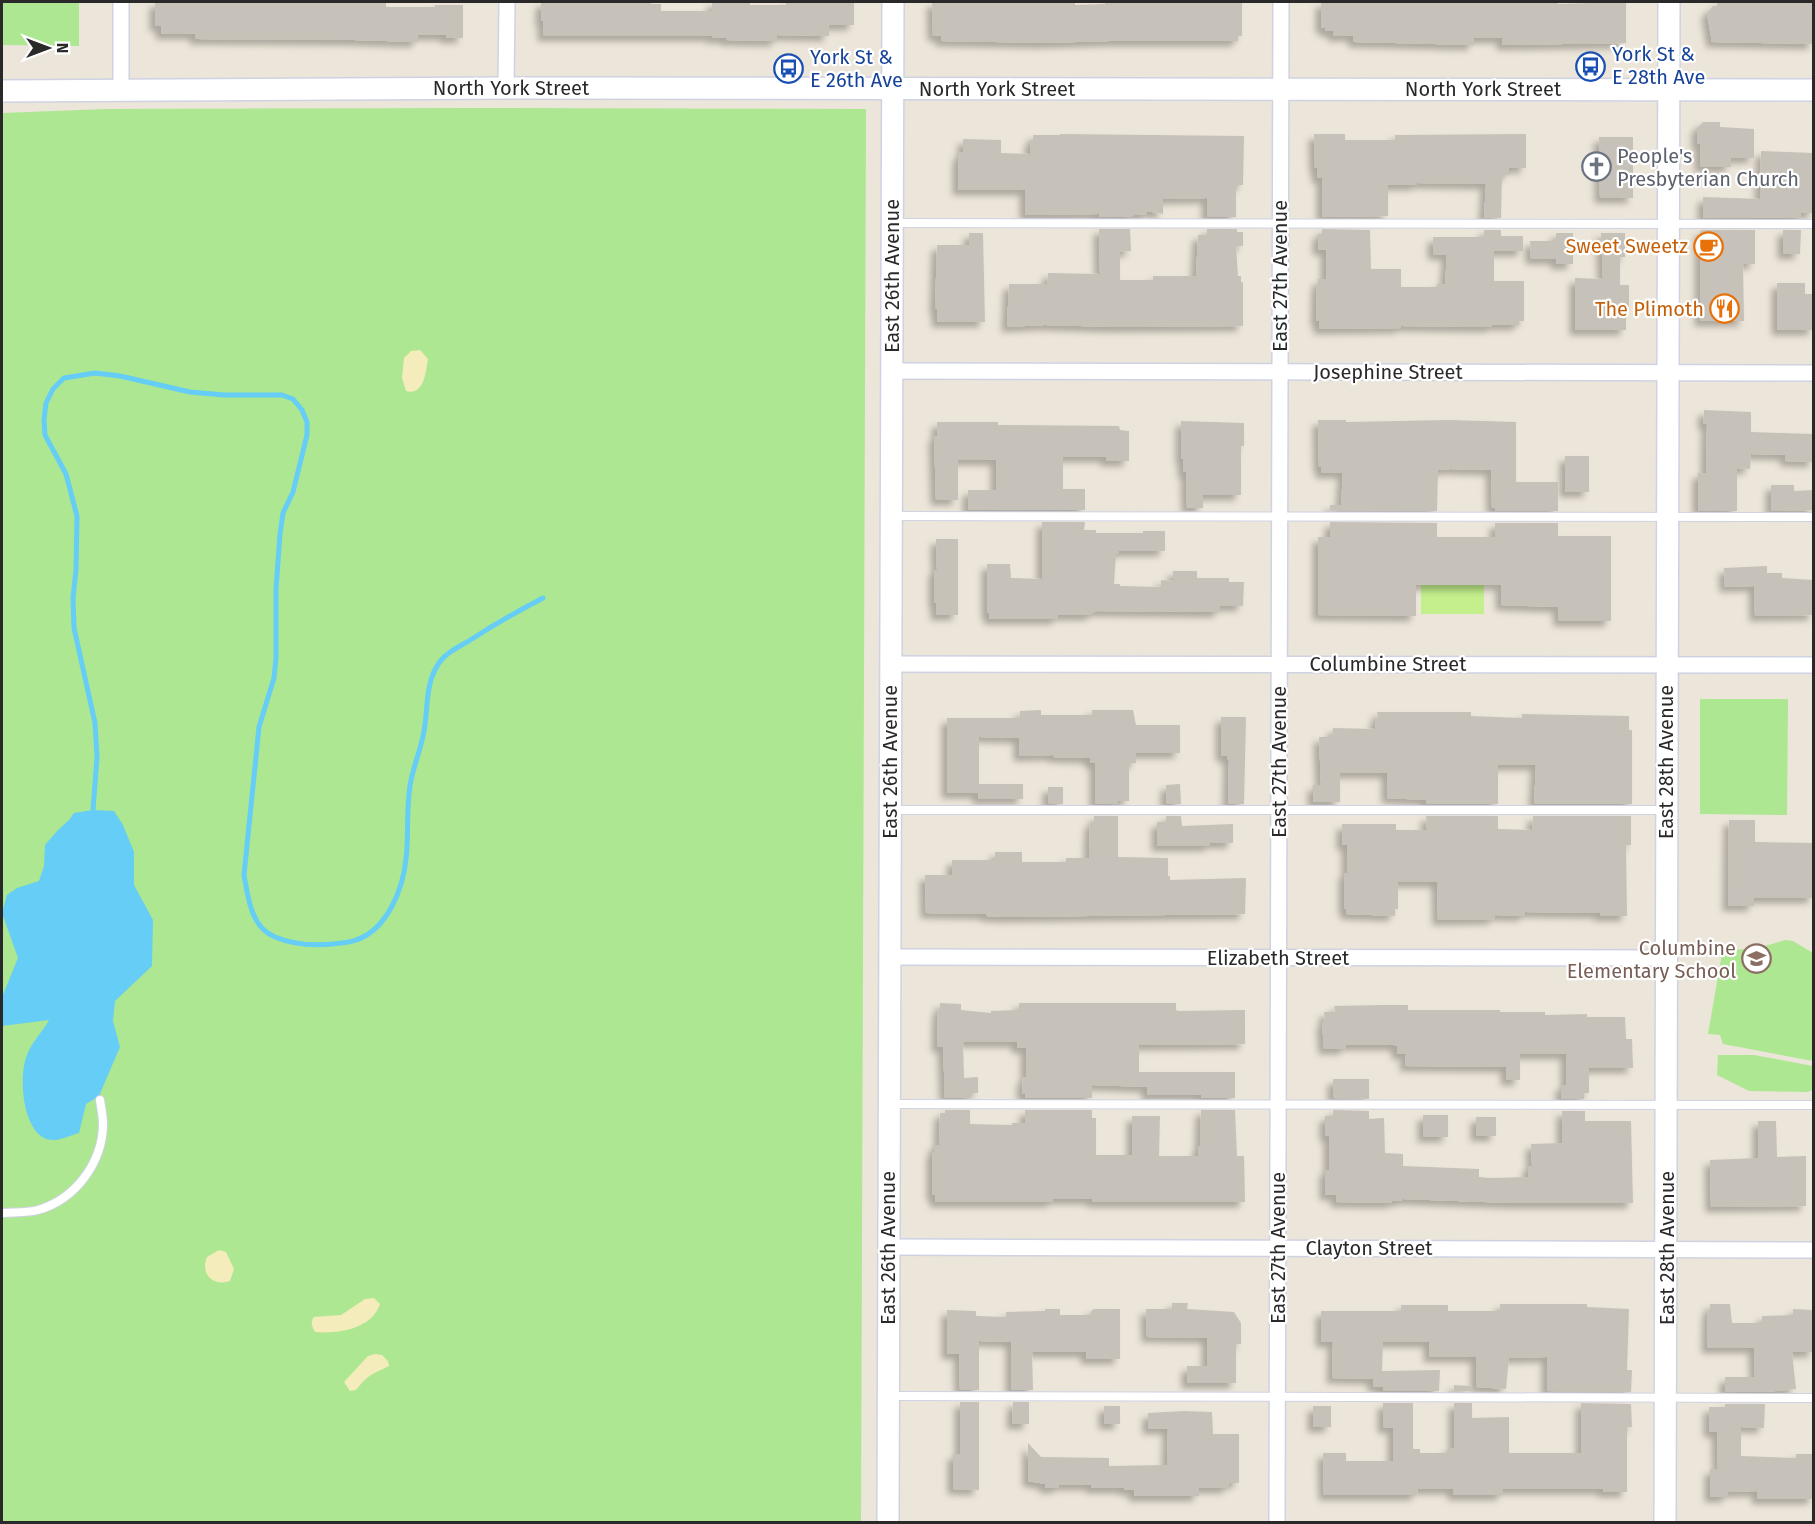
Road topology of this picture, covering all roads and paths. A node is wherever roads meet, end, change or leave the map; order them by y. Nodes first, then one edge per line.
1 (121, 2) edge
2 (507, 2) edge
3 (893, 2) edge
4 (1281, 2) edge
5 (1669, 2) edge
6 (506, 88) junction
7 (892, 89) junction
8 (1281, 89) junction
9 (1668, 89) junction
10 (1814, 90) edge
11 (2, 91) edge
12 (121, 91) junction
13 (892, 223) junction
14 (1280, 224) junction
15 (1667, 224) junction
16 (1814, 224) edge
17 (891, 371) junction
18 (1280, 372) junction
19 (1666, 372) junction
20 (1814, 372) edge
21 (891, 516) junction
22 (1280, 517) junction
23 (1666, 517) junction
24 (1814, 517) edge
25 (890, 664) junction
26 (1280, 664) junction
27 (1666, 665) junction
28 (1814, 665) edge
29 (890, 810) junction
30 (1279, 810) junction
31 (1666, 810) junction
32 (889, 957) junction
33 (1279, 958) junction
34 (1666, 958) junction
35 (100, 1100) dead end
36 (889, 1104) junction
37 (1279, 1104) junction
38 (1666, 1104) junction
39 (1814, 1105) edge
40 (2, 1213) edge
41 (888, 1247) junction
42 (1278, 1248) junction
43 (1667, 1249) junction
44 (1814, 1250) edge
45 (888, 1396) junction
46 (1277, 1397) junction
47 (1666, 1398) junction
48 (1814, 1398) edge
49 (888, 1522) edge
50 (1276, 1522) edge
51 (1665, 1522) edge

1 - 12 street
2 - 6 street
3 - 7 street, East 26th Avenue
4 - 8 street, East 27th Avenue
5 - 9 street, East 28th Avenue
6 - 7 street, North York Street
6 - 12 street, North York Street
7 - 8 street, North York Street
7 - 13 street, East 26th Avenue
8 - 9 street, North York Street
8 - 14 street, East 27th Avenue
9 - 10 street, North York Street
9 - 15 street, East 28th Avenue
11 - 12 street, North York Street
13 - 14 lane
13 - 17 street, East 26th Avenue
14 - 15 lane
14 - 18 street, East 27th Avenue
15 - 16 lane
15 - 19 street, East 28th Avenue
17 - 18 street, Josephine Street
17 - 21 street, East 26th Avenue
18 - 19 street, Josephine Street
18 - 22 street, East 27th Avenue
19 - 20 street, Josephine Street
19 - 23 street, East 28th Avenue
21 - 22 lane
21 - 25 street, East 26th Avenue
22 - 23 lane
22 - 26 street, East 27th Avenue
23 - 24 lane
23 - 27 street, East 28th Avenue
25 - 26 street, Columbine Street
25 - 29 street, East 26th Avenue
26 - 27 street, Columbine Street
26 - 30 street, East 27th Avenue
27 - 28 street, Columbine Street
27 - 31 street, East 28th Avenue
29 - 30 lane
29 - 32 street, East 26th Avenue
30 - 31 lane
30 - 33 street, East 27th Avenue
31 - 34 street, East 28th Avenue
32 - 33 street, Elizabeth Street
32 - 36 street, East 26th Avenue
33 - 34 street, Elizabeth Street
33 - 37 street, East 27th Avenue
34 - 38 street, East 28th Avenue
35 - 40 lane
36 - 37 lane
36 - 41 street, East 26th Avenue
37 - 38 lane
37 - 42 street, East 27th Avenue
38 - 39 lane
38 - 43 street, East 28th Avenue
41 - 42 street, Clayton Street
41 - 45 street, East 26th Avenue
42 - 43 street, Clayton Street
42 - 46 street, East 27th Avenue
43 - 44 street, Clayton Street
43 - 47 street, East 28th Avenue
45 - 46 lane
45 - 49 street, East 26th Avenue
46 - 47 lane
46 - 50 street, East 27th Avenue
47 - 48 lane
47 - 51 street, East 28th Avenue

